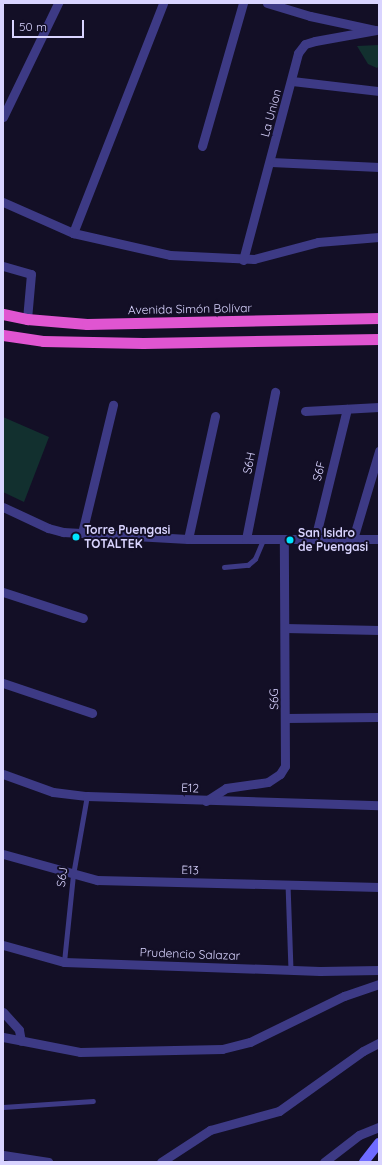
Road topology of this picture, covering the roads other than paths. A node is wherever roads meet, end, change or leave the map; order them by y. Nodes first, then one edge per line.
1 (58, 3) edge
2 (163, 3) edge
3 (244, 3) edge
4 (267, 3) edge
5 (378, 30) edge
6 (292, 81) junction
7 (379, 91) edge
8 (3, 117) edge
9 (202, 146) dead end
10 (271, 162) junction
11 (379, 167) edge
12 (3, 202) edge
13 (73, 233) junction
14 (379, 237) edge
15 (244, 260) junction
16 (3, 266) edge
17 (3, 314) edge
18 (379, 318) edge
19 (27, 319) junction
20 (3, 335) edge
21 (379, 339) edge
22 (275, 392) dead end
23 (113, 405) dead end
24 (379, 407) edge
25 (347, 409) junction
26 (305, 411) dead end
27 (215, 416) dead end
28 (379, 450) edge
29 (3, 507) edge
30 (82, 533) junction
31 (188, 539) junction
32 (246, 539) junction
33 (315, 539) junction
34 (353, 539) junction
35 (379, 539) edge
36 (263, 540) junction
37 (284, 541) junction
38 (224, 567) dead end
39 (3, 592) edge
40 (83, 618) dead end
41 (285, 628) junction
42 (379, 630) edge
43 (3, 683) edge
44 (92, 713) dead end
45 (379, 717) edge
46 (286, 718) junction
47 (3, 774) edge
48 (87, 796) junction
49 (206, 801) junction
50 (379, 805) edge
51 (3, 854) edge
52 (73, 875) junction
53 (288, 884) junction
54 (379, 887) edge
55 (3, 945) edge
56 (64, 962) junction
57 (291, 969) junction
58 (379, 970) edge
59 (379, 984) edge
60 (3, 1012) edge
61 (3, 1037) edge
62 (21, 1041) junction
63 (379, 1043) edge
64 (93, 1100) dead end
65 (3, 1107) edge
66 (379, 1127) edge
67 (379, 1143) edge
68 (3, 1155) edge
69 (48, 1162) edge
70 (161, 1162) edge
71 (324, 1162) edge
72 (364, 1162) edge

1 - 8 street
2 - 13 street
3 - 9 street
4 - 5 street
5 - 6 street, La Union
6 - 7 street
6 - 10 street, La Union
10 - 11 street
10 - 15 street, La Union
12 - 13 street
13 - 15 street
14 - 15 street
16 - 19 street
17 - 19 highway, Avenida Simón Bolívar
18 - 19 highway, Avenida Simón Bolívar
20 - 21 highway
22 - 32 street, S6H
23 - 30 street
24 - 25 street
25 - 26 street
25 - 33 street, S6F
27 - 31 street
28 - 34 street
29 - 30 street
30 - 31 street
31 - 32 street
32 - 36 street
33 - 34 street
33 - 37 street
34 - 35 street
36 - 37 street
36 - 38 lane
37 - 41 street, S6G
39 - 40 street
41 - 42 street
41 - 46 street, S6G
43 - 44 street
45 - 46 street
46 - 49 street, S6G
47 - 48 street, E12
48 - 49 street, E12
48 - 52 lane, S6J
49 - 50 street, E12
51 - 52 street, E13
52 - 53 street, E13
52 - 56 lane, S6J
53 - 54 street, E13
53 - 57 lane
55 - 56 street, Prudencio Salazar
56 - 57 street, Prudencio Salazar
57 - 58 street, Prudencio Salazar
59 - 62 street
60 - 62 street
61 - 62 street
63 - 70 street
64 - 65 lane
66 - 71 street
67 - 72 main road
68 - 69 street

